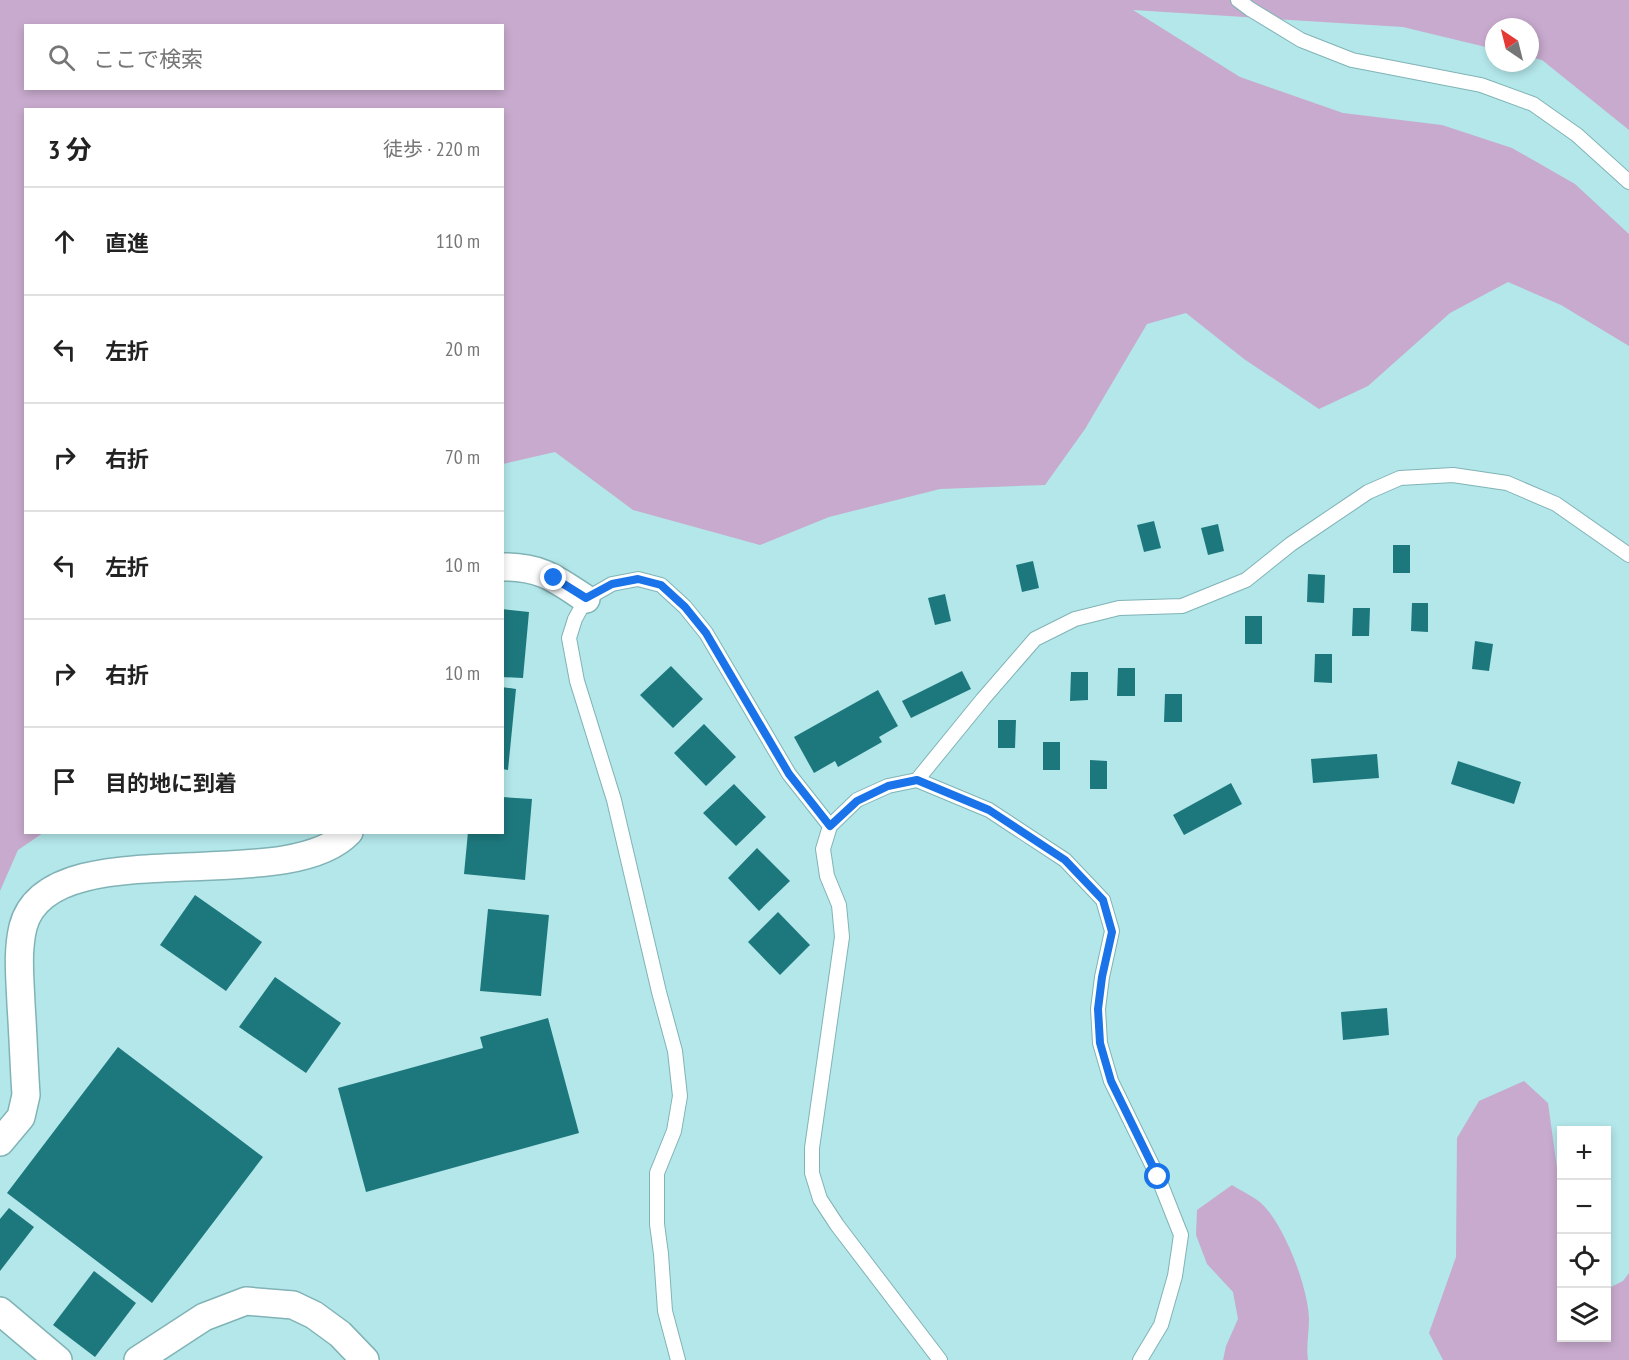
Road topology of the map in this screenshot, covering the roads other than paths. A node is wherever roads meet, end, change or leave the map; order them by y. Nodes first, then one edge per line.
1 (1238, 0) edge
2 (1629, 182) edge
3 (1629, 555) edge
4 (504, 567) edge
5 (586, 598) junction
6 (917, 780) junction
7 (830, 826) junction
8 (347, 834) edge
9 (0, 1142) edge
10 (0, 1311) edge
11 (58, 1360) edge
12 (138, 1360) edge
13 (365, 1360) edge
14 (678, 1360) edge
15 (940, 1360) edge
16 (1140, 1360) edge

1 - 2 lane
3 - 6 lane
4 - 5 street
5 - 7 lane
5 - 14 lane
6 - 7 lane
6 - 16 lane
7 - 15 lane
8 - 9 street
10 - 11 street
12 - 13 street

